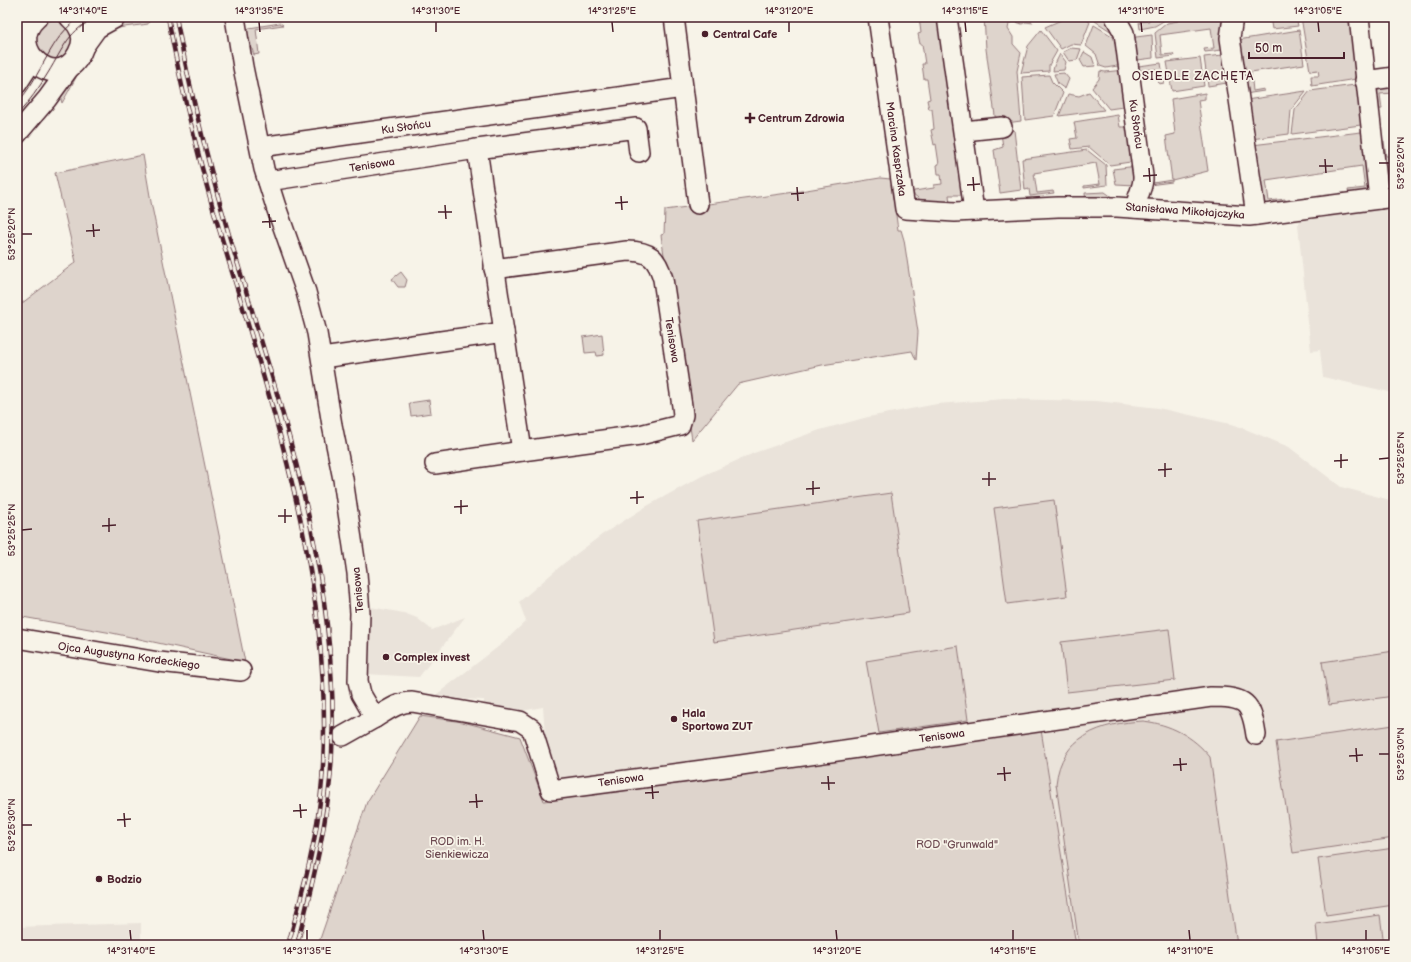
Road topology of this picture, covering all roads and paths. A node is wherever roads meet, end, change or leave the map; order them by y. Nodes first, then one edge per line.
1 (36, 17) edge
2 (71, 17) edge
3 (114, 17) edge
4 (235, 17) edge
5 (674, 17) edge
6 (878, 17) edge
7 (947, 17) edge
8 (1115, 17) edge
9 (1233, 17) edge
10 (1359, 17) edge
11 (24, 50) edge
12 (78, 54) junction
13 (1394, 77) edge
14 (1365, 81) junction
15 (17, 84) edge
16 (683, 88) junction
17 (997, 122) dead end
18 (964, 131) junction
19 (17, 134) edge
20 (260, 147) junction
21 (477, 149) junction
22 (639, 152) dead end
23 (268, 181) junction
24 (1386, 198) edge
25 (698, 204) dead end
26 (1136, 208) junction
27 (974, 211) junction
28 (1256, 215) junction
29 (494, 269) junction
30 (504, 332) junction
31 (322, 358) junction
32 (522, 450) junction
33 (435, 464) dead end
34 (17, 638) edge
35 (241, 671) dead end
36 (375, 718) junction
37 (1256, 735) dead end
38 (343, 736) dead end

1 - 11 main road
2 - 12 main road
3 - 12 main road
4 - 20 street
5 - 16 street
6 - 27 street, Marcina Kasprzaka
7 - 18 street
8 - 26 street, Ku Słońcu
9 - 28 street
10 - 14 street
11 - 12 main road
11 - 15 street
12 - 19 street
13 - 14 street
14 - 24 street
16 - 20 street, Ku Słońcu
16 - 25 street
17 - 18 street
18 - 27 street
20 - 23 street, Tenisowa
21 - 22 street, Tenisowa
21 - 23 street, Tenisowa
21 - 29 street
23 - 31 street, Tenisowa
24 - 28 street, Stanisława Mikołajczyka
26 - 27 street, Stanisława Mikołajczyka
26 - 28 street, Stanisława Mikołajczyka
29 - 30 street
29 - 32 street, Tenisowa
30 - 31 street
30 - 32 street
31 - 36 street, Tenisowa
32 - 33 street, Tenisowa
34 - 35 street, Ojca Augustyna Kordeckiego
36 - 37 street, Tenisowa
36 - 38 street

